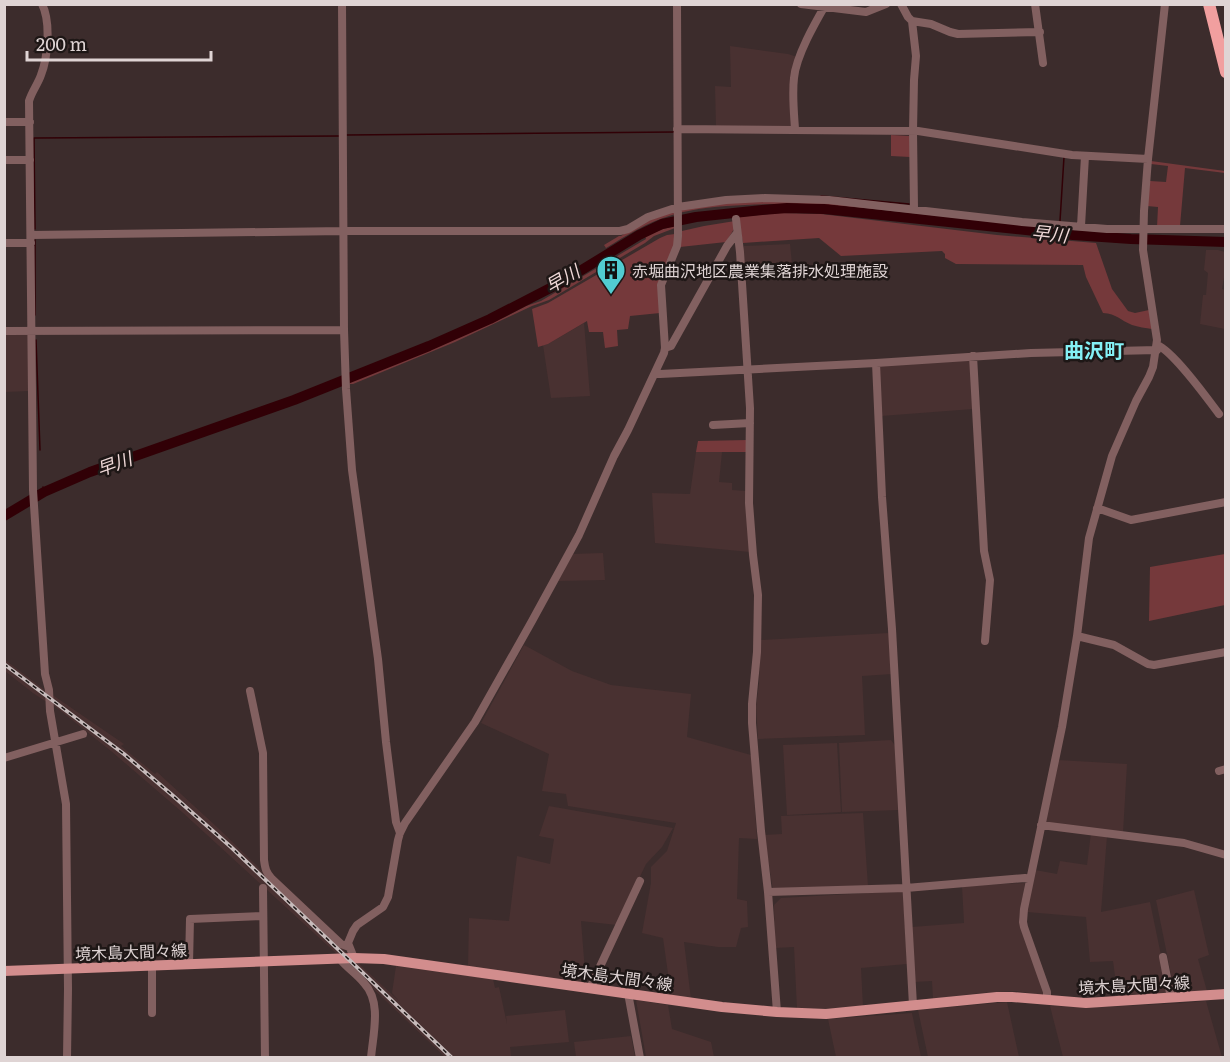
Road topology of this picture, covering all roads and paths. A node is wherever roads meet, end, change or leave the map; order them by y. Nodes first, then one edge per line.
1 (42, 4) edge
2 (342, 4) edge
3 (676, 4) edge
4 (801, 4) edge
5 (886, 4) edge
6 (901, 4) edge
7 (1035, 4) edge
8 (1165, 4) edge
9 (1209, 4) edge
10 (826, 6) edge
11 (912, 21) junction
12 (1040, 32) junction
13 (1043, 63) dead end
14 (1225, 68) edge
15 (4, 122) edge
16 (30, 122) junction
17 (678, 129) junction
18 (795, 129) junction
19 (913, 131) junction
20 (1085, 156) junction
21 (1148, 159) junction
22 (4, 160) edge
23 (30, 160) junction
24 (914, 208) junction
25 (678, 209) junction
26 (736, 219) dead end
27 (1081, 226) junction
28 (1144, 230) junction
29 (1226, 230) edge
30 (344, 231) junction
31 (737, 233) junction
32 (31, 239) junction
33 (4, 243) edge
34 (344, 330) junction
35 (4, 331) edge
36 (32, 331) junction
37 (1157, 347) junction
38 (665, 348) junction
39 (973, 356) junction
40 (876, 363) junction
41 (747, 369) junction
42 (655, 373) junction
43 (1219, 414) dead end
44 (750, 423) junction
45 (713, 425) dead end
46 (1226, 502) edge
47 (1097, 508) junction
48 (1077, 636) junction
49 (985, 641) dead end
50 (1226, 652) edge
51 (250, 691) dead end
52 (83, 734) dead end
53 (55, 742) junction
54 (4, 758) edge
55 (1041, 825) junction
56 (400, 833) junction
57 (1226, 855) edge
58 (1030, 879) junction
59 (640, 881) dead end
60 (263, 888) dead end
61 (906, 888) junction
62 (768, 892) junction
63 (263, 916) junction
64 (352, 953) junction
65 (1163, 957) dead end
66 (340, 959) junction
67 (263, 961) junction
68 (189, 964) junction
69 (152, 965) junction
70 (68, 968) junction
71 (4, 971) edge
72 (590, 988) junction
73 (628, 993) junction
74 (1226, 994) edge
75 (1171, 998) junction
76 (1047, 1000) junction
77 (913, 1005) junction
78 (777, 1012) junction
79 (152, 1014) dead end
80 (67, 1058) edge
81 (265, 1058) edge
82 (371, 1058) edge
83 (640, 1058) edge

1 - 16 street
2 - 30 street
3 - 17 street
4 - 10 street
5 - 10 street
6 - 11 street
7 - 12 street
8 - 21 street
9 - 14 highway
10 - 18 street
11 - 12 street
11 - 19 street
12 - 13 street
15 - 16 street
16 - 23 street
17 - 18 street
17 - 25 street
18 - 19 street
19 - 20 street
19 - 24 street
20 - 21 street
20 - 27 street
21 - 28 street
22 - 23 street
23 - 32 street
24 - 25 street
24 - 27 street
25 - 30 street
25 - 38 street
26 - 31 street
27 - 28 street
28 - 29 street
28 - 37 street
30 - 32 street
30 - 34 street
31 - 38 street
31 - 41 street
32 - 33 street
32 - 36 street
34 - 36 street
34 - 56 street
35 - 36 street
36 - 53 street
37 - 39 street
37 - 43 street
37 - 47 street
38 - 42 street
39 - 40 street
39 - 49 street
40 - 41 street
40 - 61 street
41 - 42 street
41 - 44 street
42 - 56 street
44 - 45 street
44 - 62 street
46 - 47 street
47 - 48 street
48 - 50 street
48 - 55 street
51 - 64 street
52 - 53 street
53 - 54 street
53 - 70 street
55 - 57 street
55 - 58 street
56 - 64 street
58 - 61 street
58 - 76 street
59 - 72 street
60 - 63 street
61 - 62 street
61 - 77 street
62 - 78 street
63 - 67 street
63 - 68 street
64 - 66 main road, 境木島大間々線
64 - 72 main road, 境木島大間々線
65 - 75 street
66 - 67 main road, 境木島大間々線
66 - 82 street
67 - 68 main road, 境木島大間々線
67 - 81 street
68 - 69 main road, 境木島大間々線
69 - 70 main road, 境木島大間々線
69 - 79 street
70 - 71 main road, 境木島大間々線
70 - 80 street
72 - 73 main road, 境木島大間々線
73 - 78 main road, 境木島大間々線
73 - 83 street
74 - 75 main road, 境木島大間々線
75 - 76 main road, 境木島大間々線
76 - 77 main road, 境木島大間々線
77 - 78 main road, 境木島大間々線

